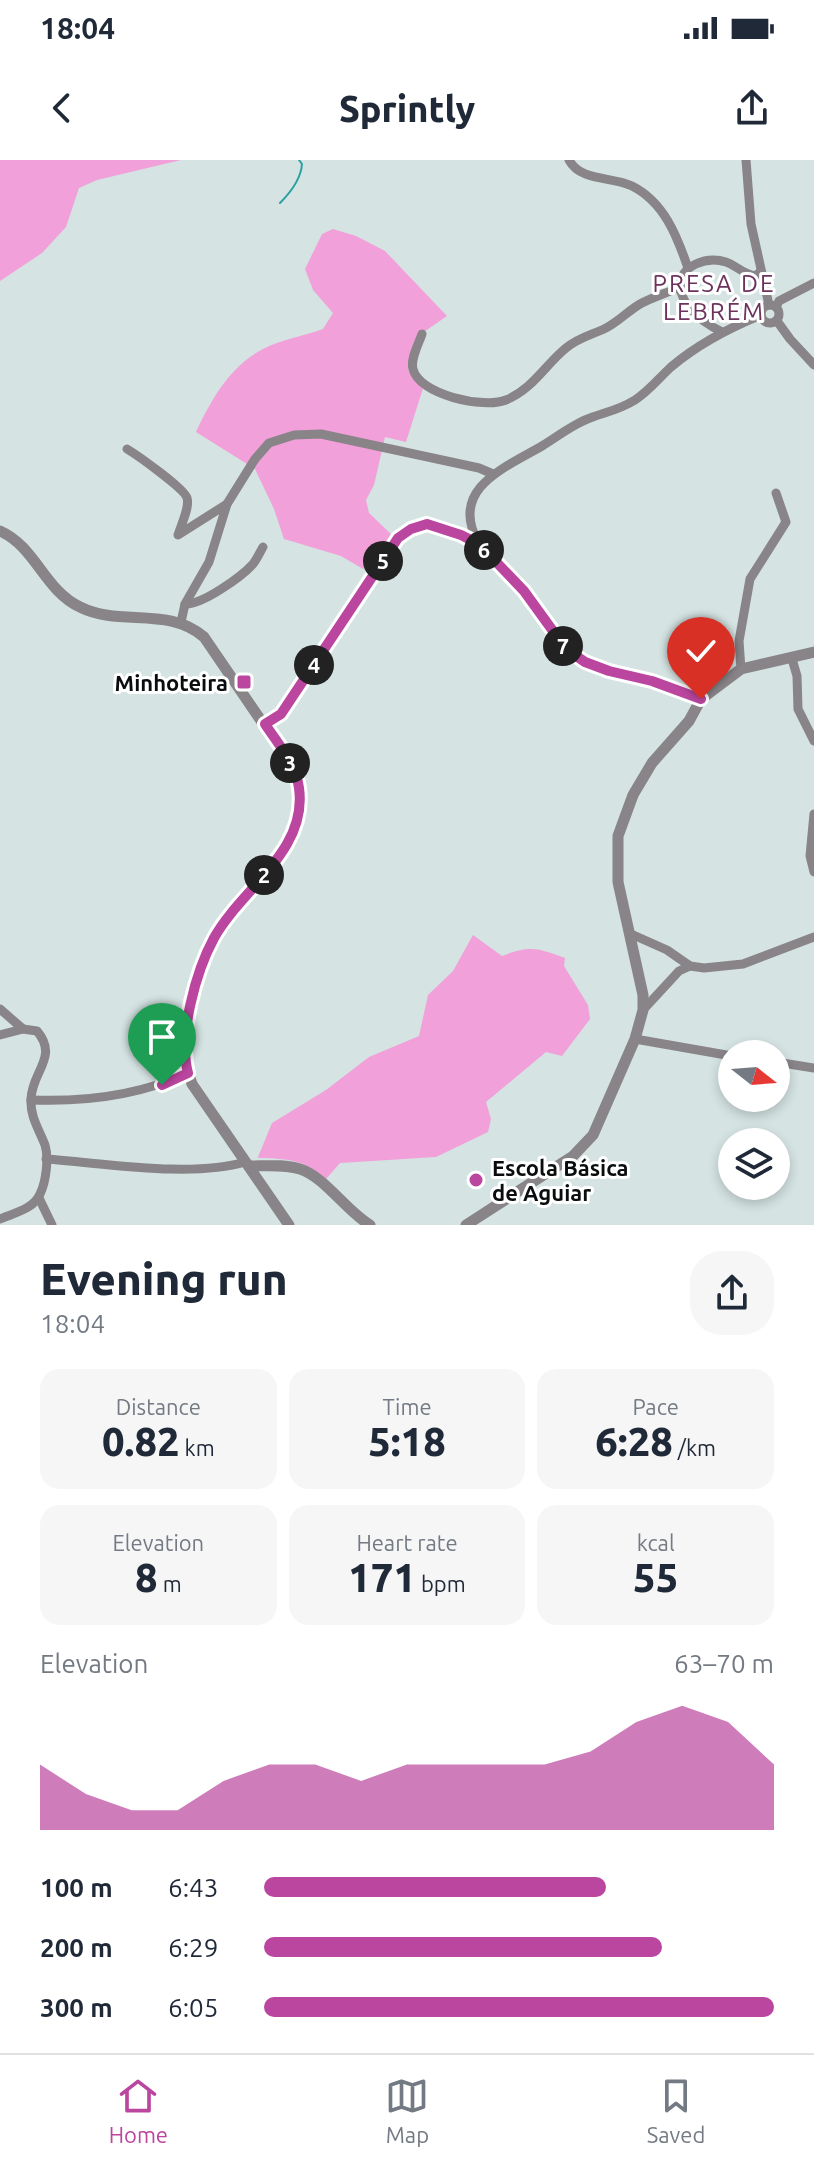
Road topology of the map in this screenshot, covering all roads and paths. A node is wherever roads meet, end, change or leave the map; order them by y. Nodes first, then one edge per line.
1 (569, 160) edge
2 (746, 160) edge
3 (688, 268) junction
4 (761, 271) junction
5 (814, 283) edge
6 (680, 287) junction
7 (773, 306) junction
8 (761, 315) junction
9 (777, 321) junction
10 (722, 332) junction
11 (422, 334) dead end
12 (814, 365) edge
13 (127, 449) dead end
14 (493, 474) junction
15 (776, 493) dead end
16 (227, 504) junction
17 (0, 531) edge
18 (479, 544) junction
19 (263, 547) dead end
20 (185, 604) junction
21 (181, 622) junction
22 (814, 652) edge
23 (792, 659) junction
24 (741, 669) junction
25 (701, 699) junction
26 (265, 724) junction
27 (814, 741) edge
28 (814, 814) edge
29 (814, 872) edge
30 (631, 934) junction
31 (814, 937) edge
32 (690, 966) junction
33 (0, 1009) edge
34 (643, 1010) junction
35 (23, 1029) junction
36 (0, 1035) edge
37 (635, 1039) junction
38 (718, 1054) edge
39 (790, 1064) edge
40 (814, 1068) edge
41 (188, 1073) junction
42 (31, 1100) junction
43 (46, 1159) junction
44 (247, 1164) junction
45 (39, 1198) junction
46 (0, 1219) edge
47 (52, 1225) edge
48 (289, 1225) edge
49 (370, 1225) edge
50 (466, 1225) edge

1 - 3 street
2 - 4 street
3 - 4 street
3 - 6 street
4 - 7 street
5 - 7 street
6 - 10 street
6 - 11 street
7 - 8 street
7 - 9 street
8 - 9 street
8 - 10 street
9 - 12 street
10 - 14 street
13 - 16 street
14 - 16 street
14 - 18 street
15 - 24 street
16 - 20 street
17 - 21 street
18 - 25 street
18 - 26 street
19 - 20 street
20 - 21 street
21 - 26 street
22 - 23 street
23 - 24 street
23 - 27 street
24 - 25 street
25 - 30 street
26 - 41 street
28 - 29 street
30 - 32 street
30 - 34 street
31 - 32 street
32 - 34 street
33 - 35 street
34 - 37 street
35 - 36 street
35 - 42 street
37 - 38 street
37 - 50 street
39 - 40 street
41 - 42 street
41 - 44 street
42 - 43 street
43 - 44 street
43 - 45 street
44 - 48 street
44 - 49 street
45 - 46 street
45 - 47 street

